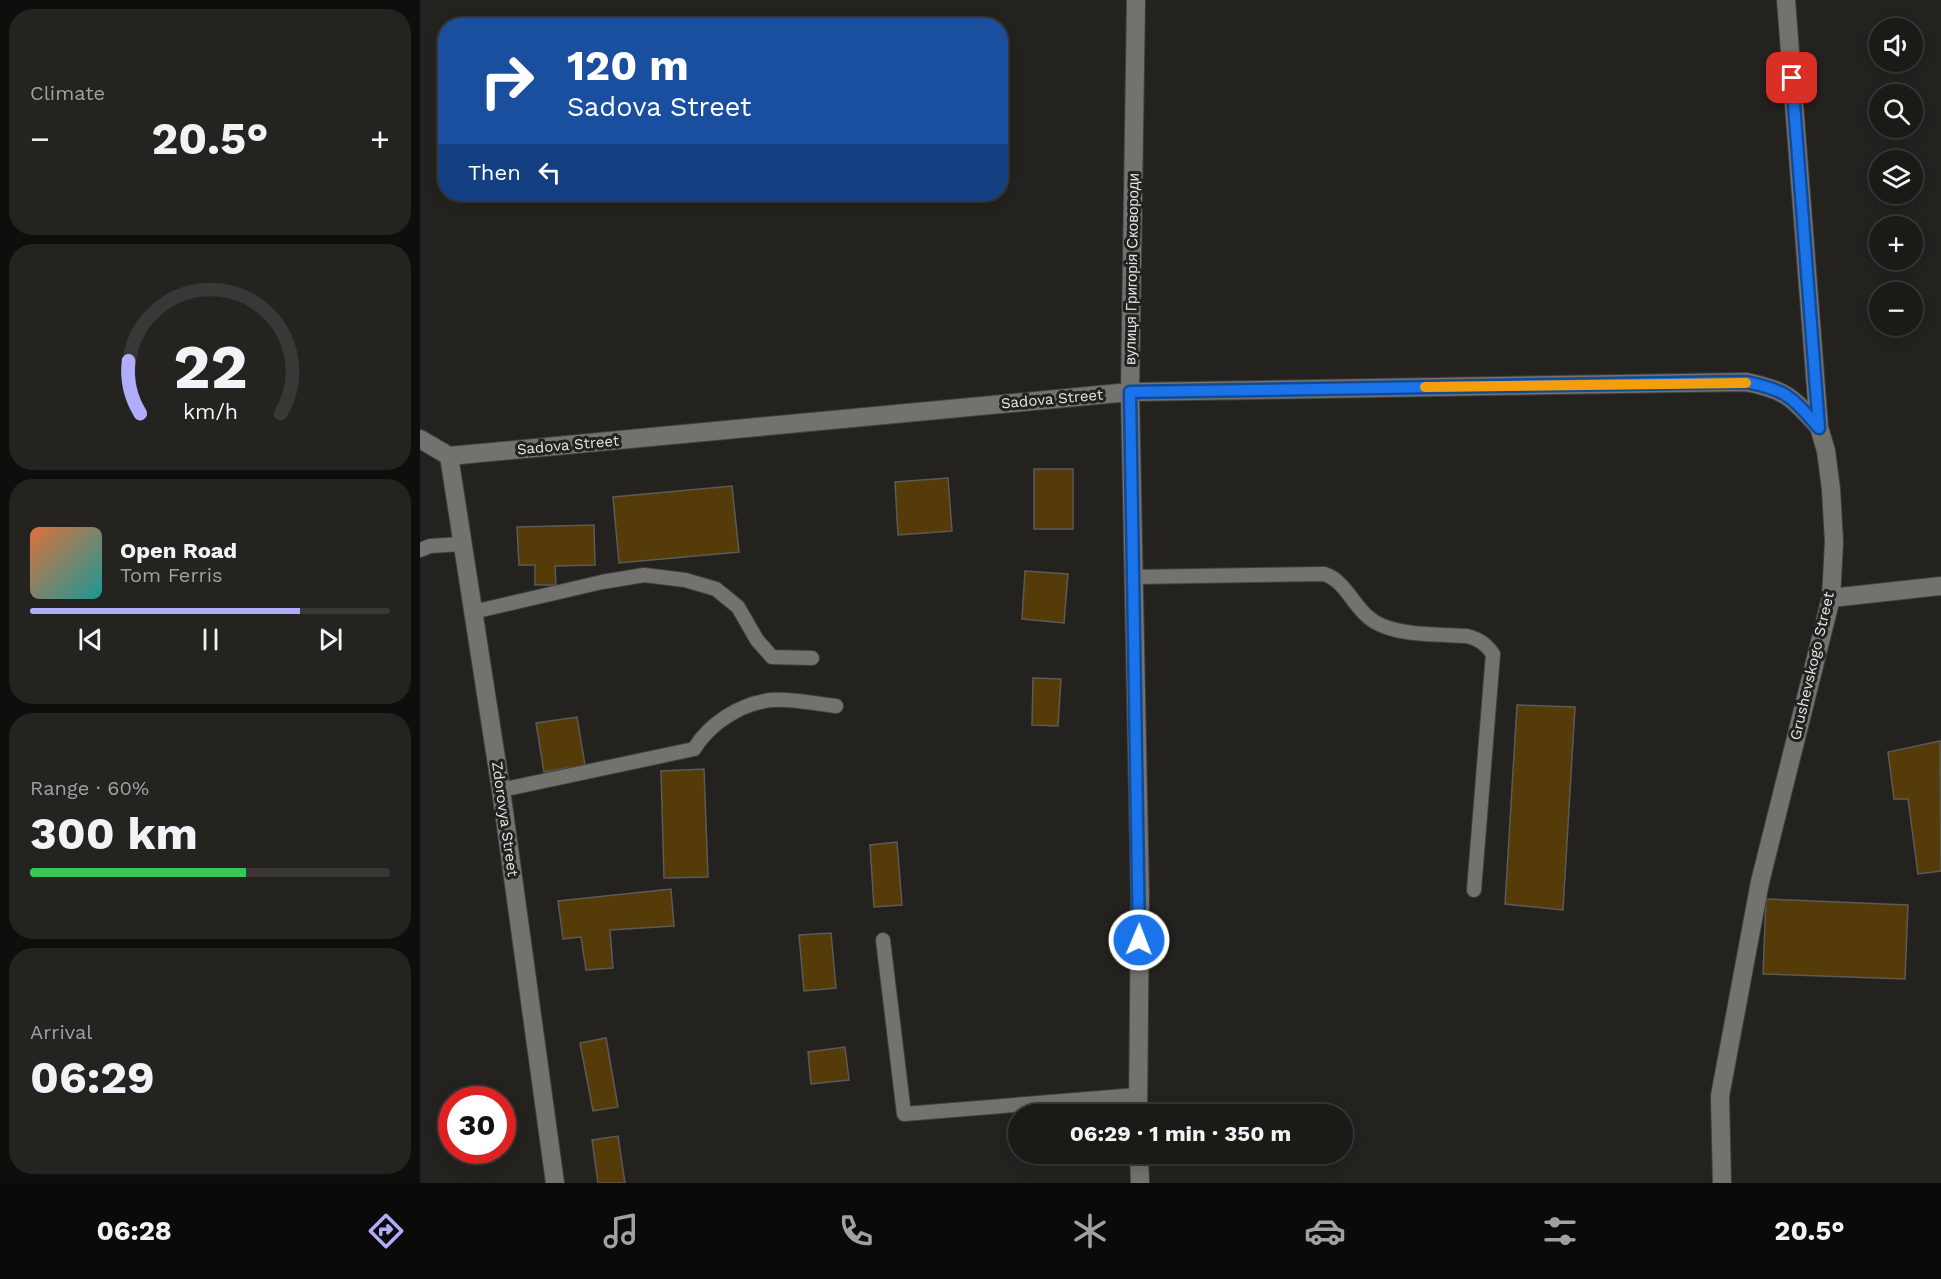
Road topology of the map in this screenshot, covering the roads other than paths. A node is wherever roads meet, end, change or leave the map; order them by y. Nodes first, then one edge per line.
1 (1136, 0) edge
2 (1786, 0) edge
3 (1130, 392) junction
4 (1819, 428) junction
5 (420, 439) edge
6 (449, 456) junction
7 (462, 544) junction
8 (420, 550) edge
9 (1133, 577) junction
10 (1941, 586) edge
11 (1831, 598) junction
12 (473, 612) junction
13 (812, 658) dead end
14 (836, 706) dead end
15 (501, 790) junction
16 (1474, 890) dead end
17 (883, 940) dead end
18 (1137, 1095) junction
19 (1137, 1104) edge
20 (1139, 1164) edge
21 (555, 1183) edge
22 (1140, 1183) edge
23 (1722, 1183) edge

1 - 3 street, вулиця Григорія Сковороди
2 - 4 street, Grushevskogo Street
3 - 4 street, Sadova Street
3 - 6 street, Sadova Street
3 - 9 street, вулиця Григорія Сковороди
4 - 11 street, Grushevskogo Street
5 - 6 street
6 - 7 street, Zdorovya Street
7 - 8 lane
7 - 12 street, Zdorovya Street
9 - 16 lane
9 - 18 street, вулиця Григорія Сковороди
10 - 11 street
11 - 23 street, Grushevskogo Street
12 - 13 lane
12 - 15 street, Zdorovya Street
14 - 15 lane
15 - 21 street, Zdorovya Street
17 - 18 lane
18 - 19 street, вулиця Григорія Сковороди
20 - 22 street

